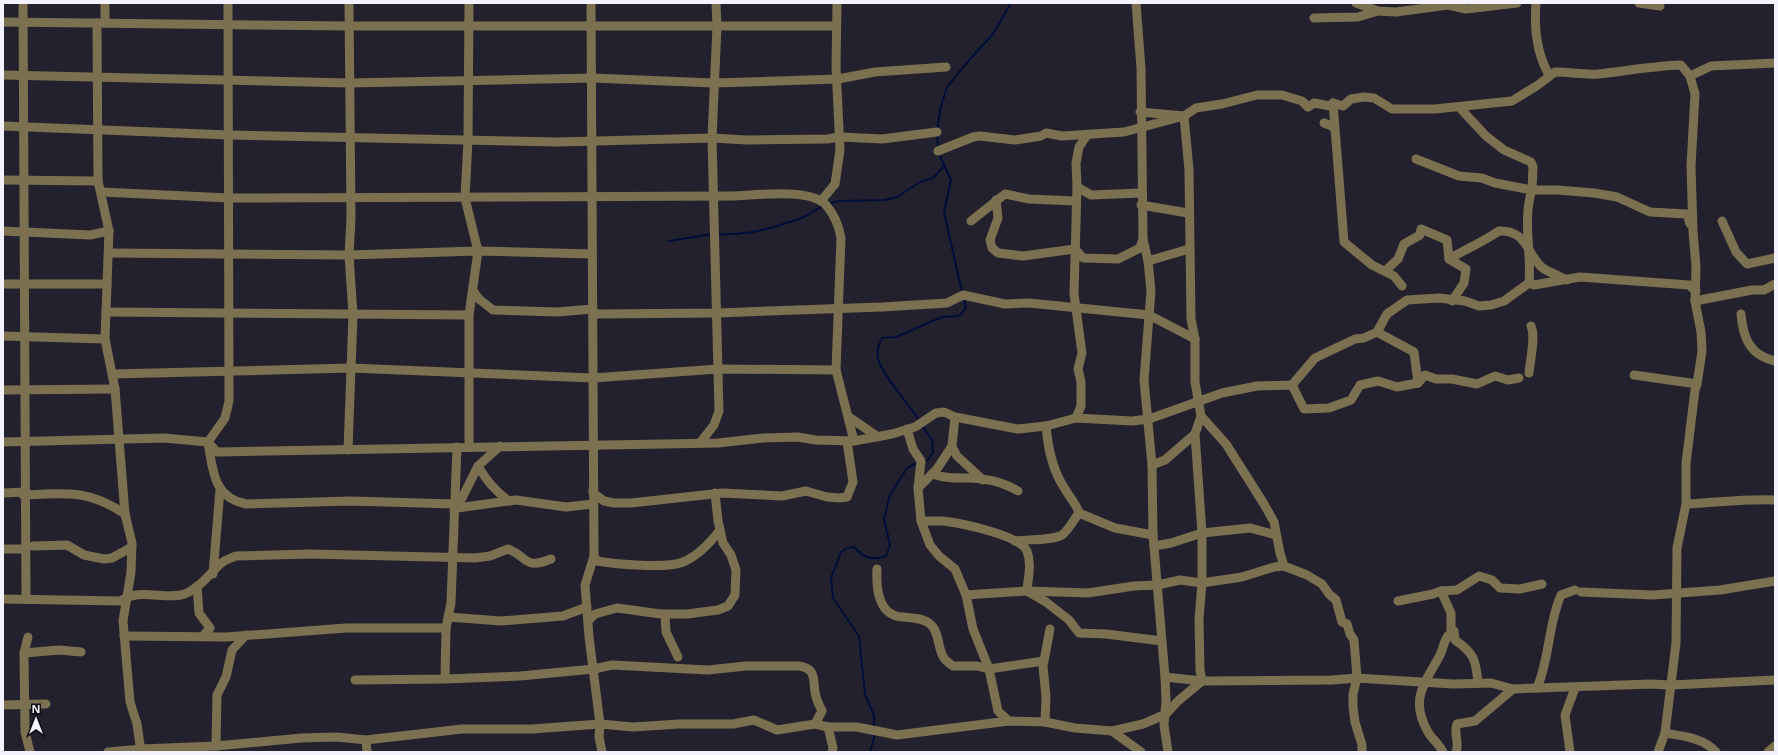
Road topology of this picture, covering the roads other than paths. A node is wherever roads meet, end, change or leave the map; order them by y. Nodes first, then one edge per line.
1 (23, 3) edge
2 (105, 3) edge
3 (228, 3) edge
4 (349, 3) edge
5 (469, 3) edge
6 (591, 3) edge
7 (716, 3) edge
8 (837, 3) edge
9 (1136, 3) edge
10 (1356, 3) edge
11 (1449, 3) edge
12 (1516, 3) edge
13 (1536, 3) edge
14 (1639, 3) edge
15 (1660, 6) dead end
16 (1458, 8) junction
17 (1378, 11) junction
18 (1314, 18) dead end
19 (3, 22) edge
20 (24, 22) junction
21 (101, 23) junction
22 (228, 24) junction
23 (468, 25) junction
24 (350, 26) junction
25 (717, 26) junction
26 (836, 26) junction
27 (591, 27) junction
28 (1775, 63) edge
29 (946, 67) dead end
30 (3, 75) edge
31 (24, 75) junction
32 (1549, 76) junction
33 (1690, 76) junction
34 (97, 77) junction
35 (592, 78) junction
36 (838, 79) junction
37 (230, 80) junction
38 (468, 80) junction
39 (349, 83) junction
40 (714, 83) junction
41 (1333, 103) junction
42 (1459, 107) junction
43 (1140, 112) junction
44 (1184, 116) junction
45 (1324, 123) dead end
46 (3, 126) edge
47 (24, 126) junction
48 (1334, 127) junction
49 (1140, 128) junction
50 (97, 130) junction
51 (937, 132) dead end
52 (229, 135) junction
53 (1087, 135) junction
54 (840, 137) junction
55 (349, 138) junction
56 (712, 138) junction
57 (468, 140) junction
58 (592, 141) junction
59 (938, 151) dead end
60 (1416, 159) dead end
61 (3, 180) edge
62 (24, 181) junction
63 (98, 181) junction
64 (1077, 187) junction
65 (1532, 190) junction
66 (101, 192) junction
67 (1141, 193) junction
68 (592, 196) junction
69 (714, 196) junction
70 (229, 198) junction
71 (465, 198) junction
72 (351, 199) junction
73 (996, 200) junction
74 (821, 201) junction
75 (1076, 201) junction
76 (1141, 205) junction
77 (1188, 213) junction
78 (971, 221) dead end
79 (1722, 221) dead end
80 (3, 231) edge
81 (24, 231) junction
82 (109, 231) junction
83 (1693, 231) junction
84 (1143, 239) junction
85 (1075, 249) junction
86 (1189, 249) junction
87 (1528, 250) junction
88 (478, 251) junction
89 (109, 253) junction
90 (229, 254) junction
91 (592, 254) junction
92 (349, 256) junction
93 (1775, 258) edge
94 (1449, 259) junction
95 (1148, 261) junction
96 (1385, 271) junction
97 (1568, 280) junction
98 (1530, 283) junction
99 (3, 284) edge
100 (24, 284) junction
101 (107, 284) junction
102 (1775, 284) edge
103 (1402, 286) dead end
104 (1696, 291) junction
105 (473, 292) junction
106 (1452, 301) junction
107 (1695, 301) junction
108 (1075, 308) junction
109 (838, 309) junction
110 (594, 311) junction
111 (106, 312) junction
112 (717, 313) junction
113 (227, 314) junction
114 (1741, 314) dead end
115 (352, 315) junction
116 (469, 315) junction
117 (1149, 315) junction
118 (1530, 326) dead end
119 (1377, 332) junction
120 (3, 336) edge
121 (25, 336) junction
122 (105, 339) junction
123 (1195, 339) junction
124 (1775, 360) edge
125 (350, 368) junction
126 (718, 369) junction
127 (227, 370) junction
128 (836, 370) junction
129 (469, 373) junction
130 (1529, 373) dead end
131 (113, 374) junction
132 (1634, 375) dead end
133 (593, 378) junction
134 (1519, 378) dead end
135 (1418, 383) junction
136 (1697, 384) junction
137 (1292, 385) junction
138 (115, 389) junction
139 (3, 390) edge
140 (26, 390) junction
141 (1198, 402) junction
142 (1201, 416) junction
143 (849, 417) junction
144 (955, 417) junction
145 (1076, 418) junction
146 (1149, 419) junction
147 (1046, 426) junction
148 (907, 429) junction
149 (1195, 434) junction
150 (878, 436) junction
151 (119, 439) junction
152 (26, 441) junction
153 (851, 441) junction
154 (3, 442) edge
155 (208, 442) junction
156 (700, 443) junction
157 (593, 445) junction
158 (469, 446) junction
159 (500, 446) junction
160 (456, 447) junction
161 (952, 447) junction
162 (348, 450) junction
163 (1152, 465) junction
164 (478, 466) junction
165 (932, 474) junction
166 (983, 480) junction
167 (593, 483) junction
168 (918, 488) junction
169 (220, 490) junction
170 (1018, 491) dead end
171 (3, 493) edge
172 (715, 493) junction
173 (24, 494) junction
174 (1775, 500) edge
175 (509, 501) junction
176 (593, 504) junction
177 (1686, 504) junction
178 (455, 508) junction
179 (1079, 513) junction
180 (125, 514) junction
181 (921, 521) junction
182 (720, 530) junction
183 (1202, 533) junction
184 (1153, 535) junction
185 (1276, 535) junction
186 (1016, 541) junction
187 (1154, 546) junction
188 (132, 547) junction
189 (30, 548) junction
190 (3, 549) edge
191 (594, 556) junction
192 (452, 558) junction
193 (551, 560) dead end
194 (1284, 566) junction
195 (877, 569) dead end
196 (213, 574) junction
197 (1775, 581) edge
198 (1202, 583) junction
199 (1542, 584) dead end
200 (1158, 585) junction
201 (197, 586) junction
202 (1027, 591) junction
203 (1441, 591) junction
204 (1676, 594) junction
205 (127, 596) junction
206 (966, 596) junction
207 (26, 598) junction
208 (3, 599) edge
209 (1398, 601) dead end
210 (587, 607) junction
211 (665, 614) junction
212 (448, 618) junction
213 (588, 620) junction
214 (446, 628) junction
215 (1050, 629) dead end
216 (1454, 632) dead end
217 (246, 635) junction
218 (124, 636) junction
219 (203, 636) junction
220 (28, 637) dead end
221 (1162, 641) junction
222 (81, 652) dead end
223 (24, 653) junction
224 (678, 657) dead end
225 (1044, 661) junction
226 (594, 669) junction
227 (989, 669) junction
228 (1165, 677) junction
229 (1357, 678) junction
230 (355, 680) dead end
231 (445, 680) junction
232 (1775, 680) edge
233 (1202, 681) junction
234 (1424, 682) junction
235 (1478, 683) junction
236 (1670, 685) junction
237 (1537, 688) junction
238 (1575, 688) junction
239 (1512, 689) junction
240 (3, 704) edge
241 (24, 704) junction
242 (46, 704) dead end
243 (1166, 714) junction
244 (1009, 721) junction
245 (1045, 722) junction
246 (600, 724) junction
247 (815, 724) junction
248 (828, 727) junction
249 (1112, 731) junction
250 (1665, 733) junction
251 (366, 740) junction
252 (1775, 746) edge
253 (212, 748) edge
254 (141, 750) edge
255 (30, 752) edge
256 (108, 752) edge
257 (367, 752) edge
258 (602, 752) edge
259 (832, 752) edge
260 (1141, 752) edge
261 (1168, 752) edge
262 (1362, 752) edge
263 (1443, 752) edge
264 (1456, 752) edge
265 (1570, 752) edge
266 (1658, 752) edge
267 (1716, 752) edge
268 (1768, 752) edge

1 - 20 street
2 - 21 street
3 - 22 street
4 - 24 street
5 - 23 street
6 - 27 street
7 - 25 street
8 - 26 street
9 - 43 street
10 - 17 street
11 - 16 street
12 - 16 street
13 - 32 street
14 - 15 street
16 - 17 street
17 - 18 street
19 - 20 street
20 - 21 street
20 - 31 street
21 - 22 street
21 - 34 street
22 - 24 street
22 - 37 street
23 - 24 street
23 - 27 street
23 - 38 street
24 - 39 street
25 - 26 street
25 - 27 street
25 - 40 street
26 - 36 street
27 - 35 street
28 - 33 street
29 - 36 street
30 - 31 street
31 - 34 street
31 - 47 street
32 - 33 street
32 - 42 street
33 - 83 street
34 - 37 street
34 - 50 street
35 - 38 street
35 - 40 street
35 - 58 street
36 - 40 street
36 - 54 street
37 - 39 street
37 - 52 street
38 - 39 street
38 - 57 street
39 - 55 street
40 - 56 street
41 - 42 street
41 - 44 street
41 - 48 street
42 - 65 street
43 - 44 street
43 - 49 street
44 - 49 street
44 - 77 street
45 - 48 street
46 - 47 street
47 - 50 street
47 - 62 street
48 - 96 street
49 - 53 street
49 - 67 street
50 - 52 street
50 - 63 street
51 - 54 street
52 - 55 street
52 - 70 street
53 - 59 street
53 - 64 street
54 - 56 street
54 - 74 street
55 - 57 street
55 - 72 street
56 - 58 street
56 - 69 street
57 - 58 street
57 - 71 street
58 - 68 street
60 - 65 street
61 - 62 street
62 - 63 street
62 - 81 street
63 - 66 street
64 - 67 street
64 - 75 street
65 - 83 street
65 - 87 street
66 - 70 street
66 - 82 street
67 - 76 street
68 - 69 street
68 - 71 street
68 - 91 street
69 - 74 street
69 - 112 street
70 - 72 street
70 - 90 street
71 - 72 street
71 - 88 street
72 - 92 street
73 - 75 street
73 - 78 street
73 - 85 street
74 - 109 street
75 - 85 street
76 - 77 street
76 - 84 street
77 - 86 street
79 - 93 street
80 - 81 street
81 - 82 street
81 - 100 street
82 - 89 street
83 - 104 street
84 - 85 street
84 - 95 street
85 - 108 street
86 - 95 street
86 - 123 street
87 - 94 street
87 - 97 street
87 - 98 street
88 - 91 street
88 - 92 street
88 - 105 street
89 - 90 street
89 - 101 street
90 - 92 street
90 - 113 street
91 - 110 street
92 - 115 street
94 - 96 street
94 - 106 street
95 - 117 street
96 - 103 street
97 - 98 street
97 - 104 street
98 - 106 street
99 - 100 street
100 - 101 street
100 - 121 street
101 - 111 street
102 - 107 street
104 - 107 street
105 - 110 street
105 - 116 street
106 - 119 street
107 - 136 street
108 - 109 street
108 - 117 street
108 - 145 street
109 - 112 street
109 - 128 street
110 - 112 street
110 - 133 street
111 - 113 street
111 - 122 street
112 - 126 street
113 - 115 street
113 - 127 street
114 - 124 street
115 - 116 street
115 - 125 street
116 - 129 street
117 - 123 street
117 - 146 street
118 - 130 street
119 - 135 street
119 - 137 street
120 - 121 street
121 - 122 street
121 - 140 street
122 - 131 street
123 - 141 street
125 - 127 street
125 - 129 street
125 - 162 street
126 - 128 street
126 - 133 street
126 - 156 street
127 - 131 street
127 - 155 street
128 - 143 street
129 - 133 street
129 - 158 street
131 - 138 street
132 - 136 street
133 - 157 street
134 - 135 street
135 - 137 street
136 - 177 street
137 - 141 street
138 - 140 street
138 - 151 street
139 - 140 street
140 - 152 street
141 - 142 street
141 - 146 street
142 - 149 street
142 - 185 street
143 - 150 street
143 - 153 street
144 - 147 street
144 - 148 street
144 - 161 street
145 - 146 street
145 - 147 street
146 - 163 street
147 - 179 street
148 - 150 street
148 - 168 street
149 - 163 street
149 - 183 street
150 - 153 street
151 - 152 street
151 - 155 street
151 - 180 street
152 - 154 street
152 - 173 street
153 - 156 street
153 - 172 street
155 - 162 street
155 - 169 street
156 - 157 street
157 - 159 street
157 - 167 street
158 - 159 street
158 - 160 street
159 - 164 street
160 - 162 street
160 - 178 street
161 - 165 street
161 - 166 street
163 - 184 street
164 - 175 street
164 - 178 street
165 - 166 street
165 - 168 street
166 - 170 street
167 - 172 street
167 - 176 street
168 - 181 street
169 - 178 street
169 - 196 street
171 - 173 street
172 - 182 street
173 - 180 street
173 - 189 street
174 - 177 street
175 - 176 street
175 - 178 street
176 - 191 street
177 - 204 street
178 - 192 street
179 - 184 street
179 - 186 street
180 - 188 street
181 - 186 street
181 - 206 street
182 - 191 street
182 - 211 street
183 - 185 street
183 - 187 street
183 - 198 street
184 - 187 street
185 - 194 street
186 - 202 street
187 - 200 street
188 - 189 street
188 - 205 street
189 - 190 street
189 - 207 street
191 - 210 street
192 - 193 street
192 - 196 street
192 - 212 street
194 - 198 street
194 - 229 street
195 - 227 street
196 - 201 street
197 - 204 street
198 - 200 street
198 - 233 street
199 - 203 street
200 - 202 street
200 - 221 street
201 - 205 street
201 - 219 street
202 - 206 street
202 - 221 street
203 - 209 street
203 - 234 street
204 - 236 street
204 - 237 street
205 - 207 street
205 - 218 street
206 - 227 street
207 - 208 street
210 - 212 street
210 - 213 street
211 - 213 street
211 - 224 street
212 - 214 street
213 - 226 street
214 - 217 street
214 - 231 street
215 - 225 street
216 - 235 street
217 - 219 street
217 - 253 street
218 - 219 street
218 - 254 street
220 - 223 street
221 - 228 street
222 - 223 street
223 - 241 street
225 - 227 street
225 - 245 street
226 - 231 street
226 - 246 street
226 - 247 street
227 - 244 street
228 - 233 street
228 - 243 street
229 - 233 street
229 - 234 street
229 - 262 street
230 - 231 street
232 - 236 street
233 - 243 street
234 - 235 street
234 - 263 street
235 - 239 street
236 - 238 street
236 - 250 street
237 - 238 street
237 - 239 street
238 - 265 street
239 - 264 street
240 - 241 street
241 - 242 street
241 - 255 street
243 - 249 street
243 - 261 street
244 - 245 street
244 - 248 street
245 - 249 street
246 - 247 street
246 - 251 street
246 - 258 street
247 - 248 street
248 - 259 street
249 - 260 street
250 - 266 street
250 - 267 street
251 - 253 street
251 - 257 street
252 - 268 street
253 - 254 street
254 - 256 street

